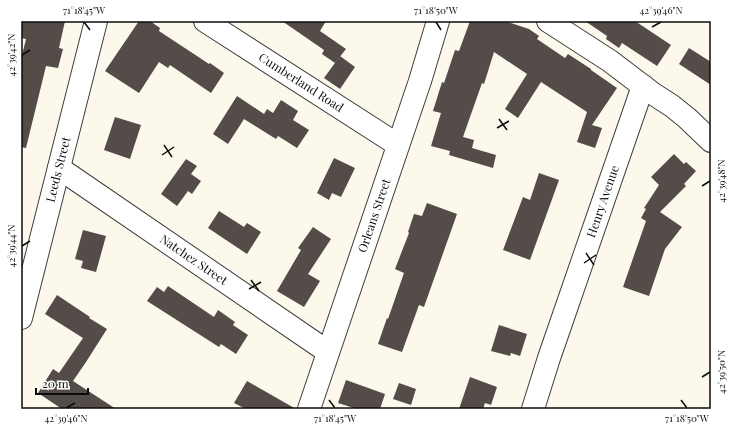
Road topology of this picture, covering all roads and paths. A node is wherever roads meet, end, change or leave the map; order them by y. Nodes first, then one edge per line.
1 (96, 21) edge
2 (205, 21) edge
3 (438, 21) edge
4 (548, 21) edge
5 (643, 86) junction
6 (711, 141) edge
7 (398, 145) junction
8 (59, 168) junction
9 (21, 318) edge
10 (328, 352) junction
11 (309, 409) edge
12 (533, 409) edge

1 - 8 street, Leeds Street
2 - 7 street, Cumberland Road
3 - 7 street, Orleans Street
4 - 5 street
5 - 6 street
5 - 12 street, Henry Avenue
7 - 10 street, Orleans Street
8 - 9 street, Leeds Street
8 - 10 street, Natchez Street
10 - 11 street, Orleans Street

